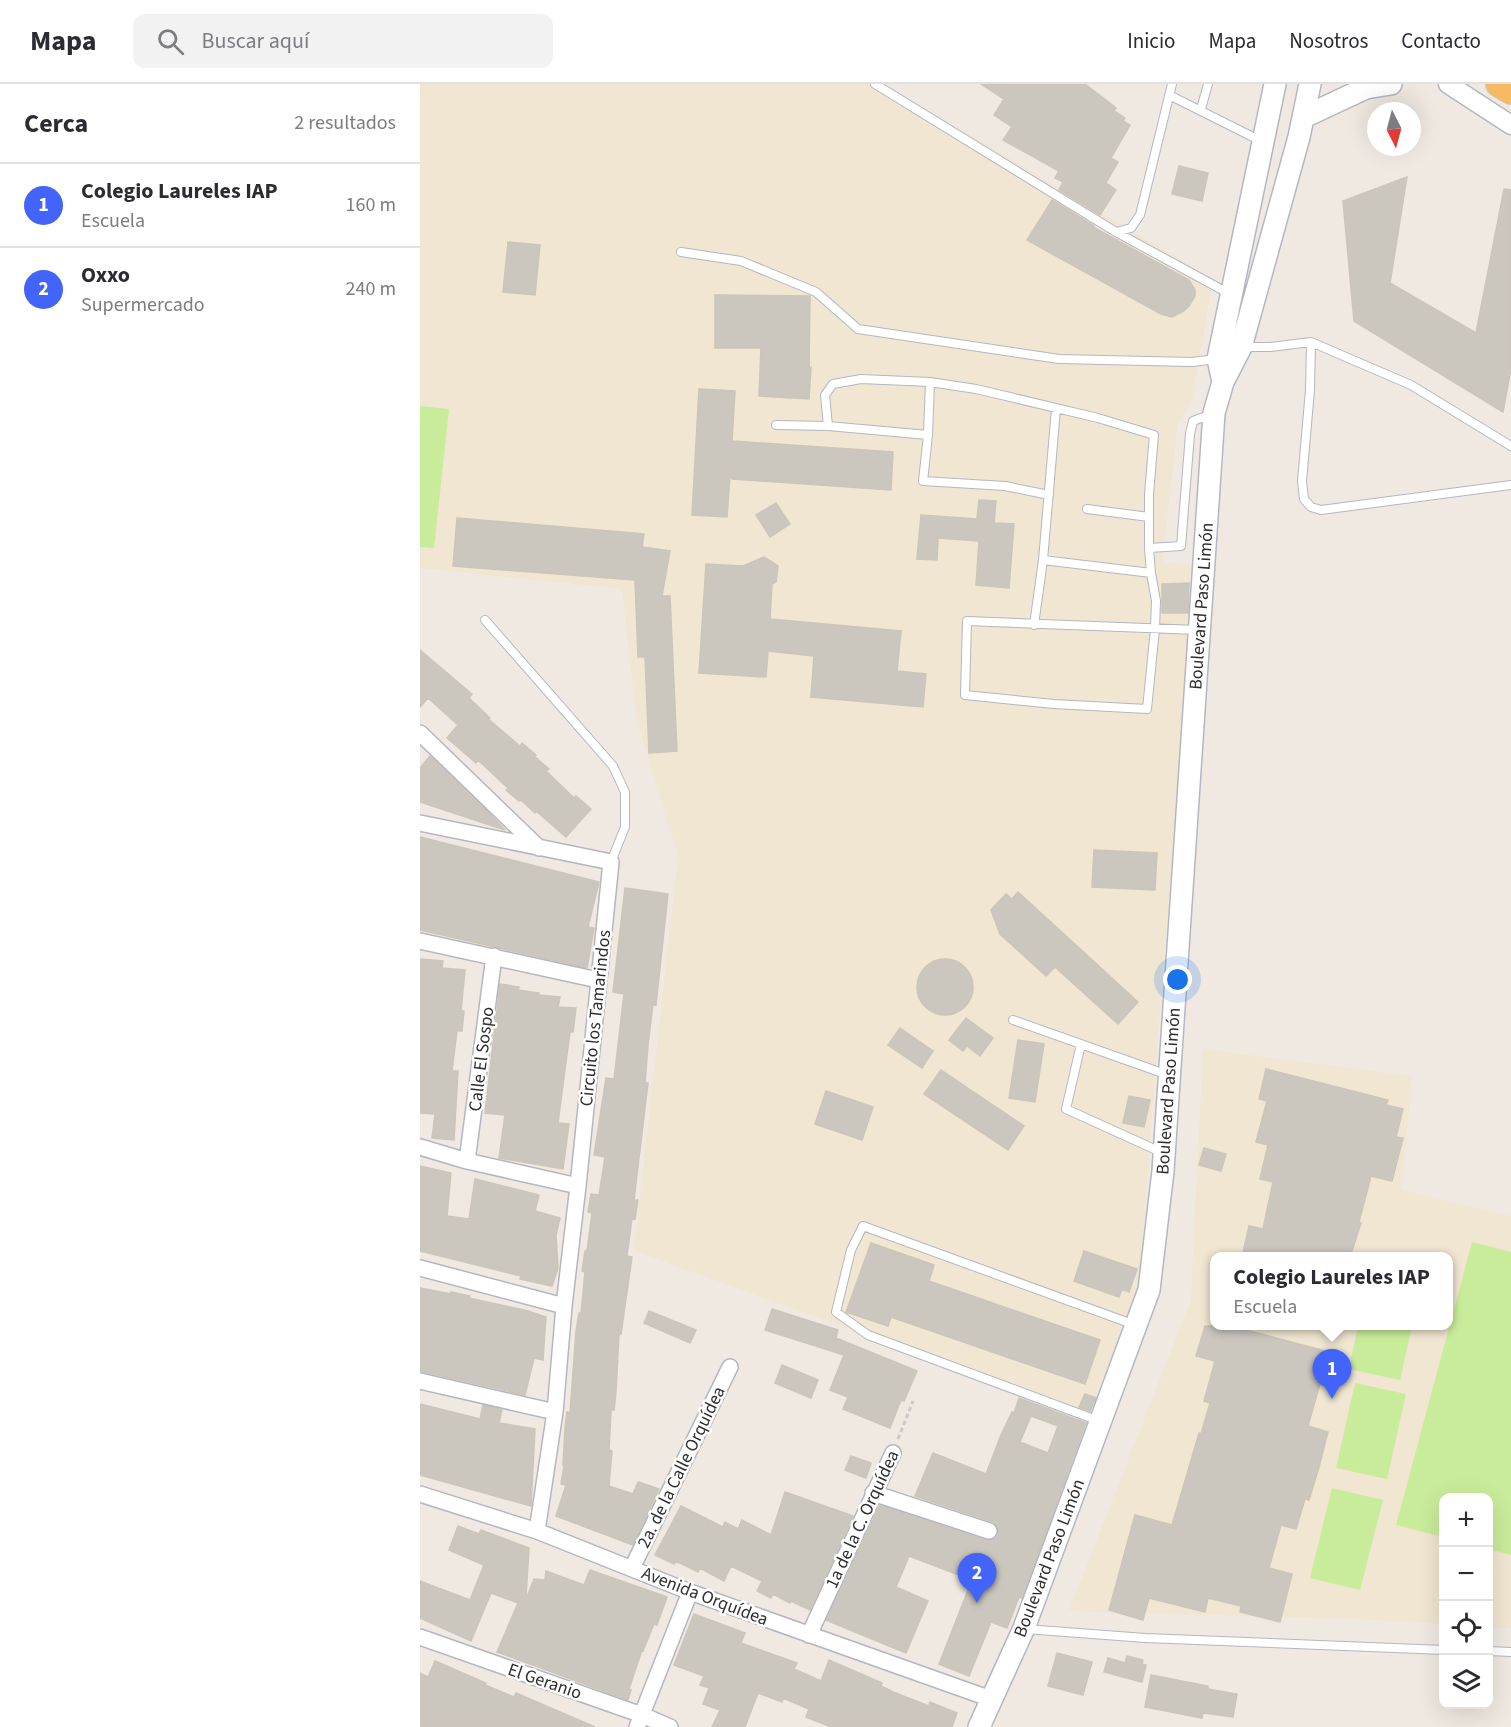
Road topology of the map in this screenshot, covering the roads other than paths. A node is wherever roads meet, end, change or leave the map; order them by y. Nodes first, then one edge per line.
1 (875, 84) edge
2 (1172, 84) edge
3 (1208, 84) edge
4 (1275, 84) edge
5 (1310, 84) edge
6 (1391, 84) edge
7 (1448, 84) edge
8 (1499, 84) edge
9 (1511, 91) edge
10 (1169, 94) junction
11 (1201, 109) junction
12 (1304, 117) junction
13 (1511, 125) edge
14 (1262, 141) junction
15 (1116, 232) junction
16 (681, 252) dead end
17 (1230, 294) junction
18 (1252, 302) junction
19 (1311, 342) junction
20 (1241, 347) junction
21 (1218, 359) junction
22 (930, 382) junction
23 (1223, 382) junction
24 (1056, 409) junction
25 (1214, 413) junction
26 (776, 425) dead end
27 (828, 426) junction
28 (928, 435) junction
29 (1511, 446) edge
30 (1511, 485) edge
31 (1049, 495) junction
32 (1087, 509) dead end
33 (1149, 518) junction
34 (1149, 548) junction
35 (1043, 560) junction
36 (1151, 573) junction
37 (485, 620) dead end
38 (1034, 625) junction
39 (1155, 628) junction
40 (1199, 630) junction
41 (420, 733) edge
42 (420, 823) edge
43 (539, 848) junction
44 (611, 862) junction
45 (420, 941) edge
46 (494, 956) junction
47 (598, 980) junction
48 (1013, 1020) dead end
49 (1081, 1044) junction
50 (1170, 1075) junction
51 (420, 1148) edge
52 (1165, 1154) junction
53 (467, 1161) junction
54 (578, 1186) junction
55 (420, 1268) edge
56 (564, 1306) junction
57 (1136, 1325) junction
58 (730, 1367) dead end
59 (420, 1381) edge
60 (555, 1412) junction
61 (1100, 1422) junction
62 (893, 1453) road end
63 (873, 1493) junction
64 (420, 1494) edge
65 (989, 1531) dead end
66 (537, 1532) junction
67 (632, 1568) junction
68 (690, 1592) junction
69 (1024, 1628) junction
70 (809, 1635) junction
71 (420, 1637) edge
72 (1439, 1650) edge
73 (1493, 1651) edge
74 (1511, 1652) edge
75 (990, 1699) junction
76 (640, 1721) edge
77 (670, 1727) edge
78 (979, 1727) edge

1 - 15 lane
2 - 10 lane
3 - 11 lane
4 - 14 main road, Boulevard Paso Limón
5 - 12 main road, Boulevard Paso Limón
6 - 12 main road
7 - 13 street
8 - 9 highway
10 - 11 lane
10 - 15 lane
11 - 14 lane
12 - 18 main road, Boulevard Paso Limón
14 - 17 main road, Boulevard Paso Limón
15 - 17 lane
16 - 21 lane
17 - 18 lane
17 - 21 main road, Boulevard Paso Limón
18 - 20 main road, Boulevard Paso Limón
19 - 20 lane
19 - 29 lane
19 - 30 lane
20 - 23 main road, Boulevard Paso Limón
21 - 23 main road, Boulevard Paso Limón
22 - 24 lane
22 - 27 lane
22 - 28 lane
23 - 25 main road, Boulevard Paso Limón
24 - 31 lane
24 - 33 lane
25 - 34 lane
25 - 40 main road, Boulevard Paso Limón
26 - 27 lane
27 - 28 lane
28 - 31 lane
31 - 35 lane
32 - 33 lane
33 - 34 lane
34 - 36 lane
35 - 36 lane
35 - 38 lane
36 - 39 lane
37 - 44 lane
38 - 39 lane
38 - 39 lane
39 - 40 lane
40 - 50 main road, Boulevard Paso Limón
41 - 43 street
42 - 43 street
43 - 44 street
44 - 47 street, Circuito los Tamarindos
45 - 46 street
46 - 47 street
46 - 53 street, Calle El Sospo
47 - 54 street, Circuito los Tamarindos
48 - 49 lane
49 - 50 lane
49 - 52 lane
50 - 52 main road, Boulevard Paso Limón
51 - 53 street
52 - 57 main road, Boulevard Paso Limón
53 - 54 street
54 - 56 street, Circuito los Tamarindos
55 - 56 street
56 - 60 street, Circuito los Tamarindos
57 - 61 main road, Boulevard Paso Limón
57 - 61 lane
58 - 67 street, 2a. de la Calle Orquídea
59 - 60 street
60 - 66 street, Circuito los Tamarindos
61 - 69 main road, Boulevard Paso Limón
62 - 63 street, 1a de la C. Orquídea
63 - 65 street
63 - 70 street, 1a de la C. Orquídea
64 - 66 street, Avenida Orquídea
66 - 67 street, Avenida Orquídea
67 - 68 street, Avenida Orquídea
68 - 70 street, Avenida Orquídea
68 - 76 street
69 - 72 lane
69 - 75 main road, Boulevard Paso Limón
70 - 75 street, Avenida Orquídea
71 - 76 street, El Geranio
73 - 74 lane
75 - 78 main road, Boulevard Paso Limón
76 - 77 street, El Geranio

